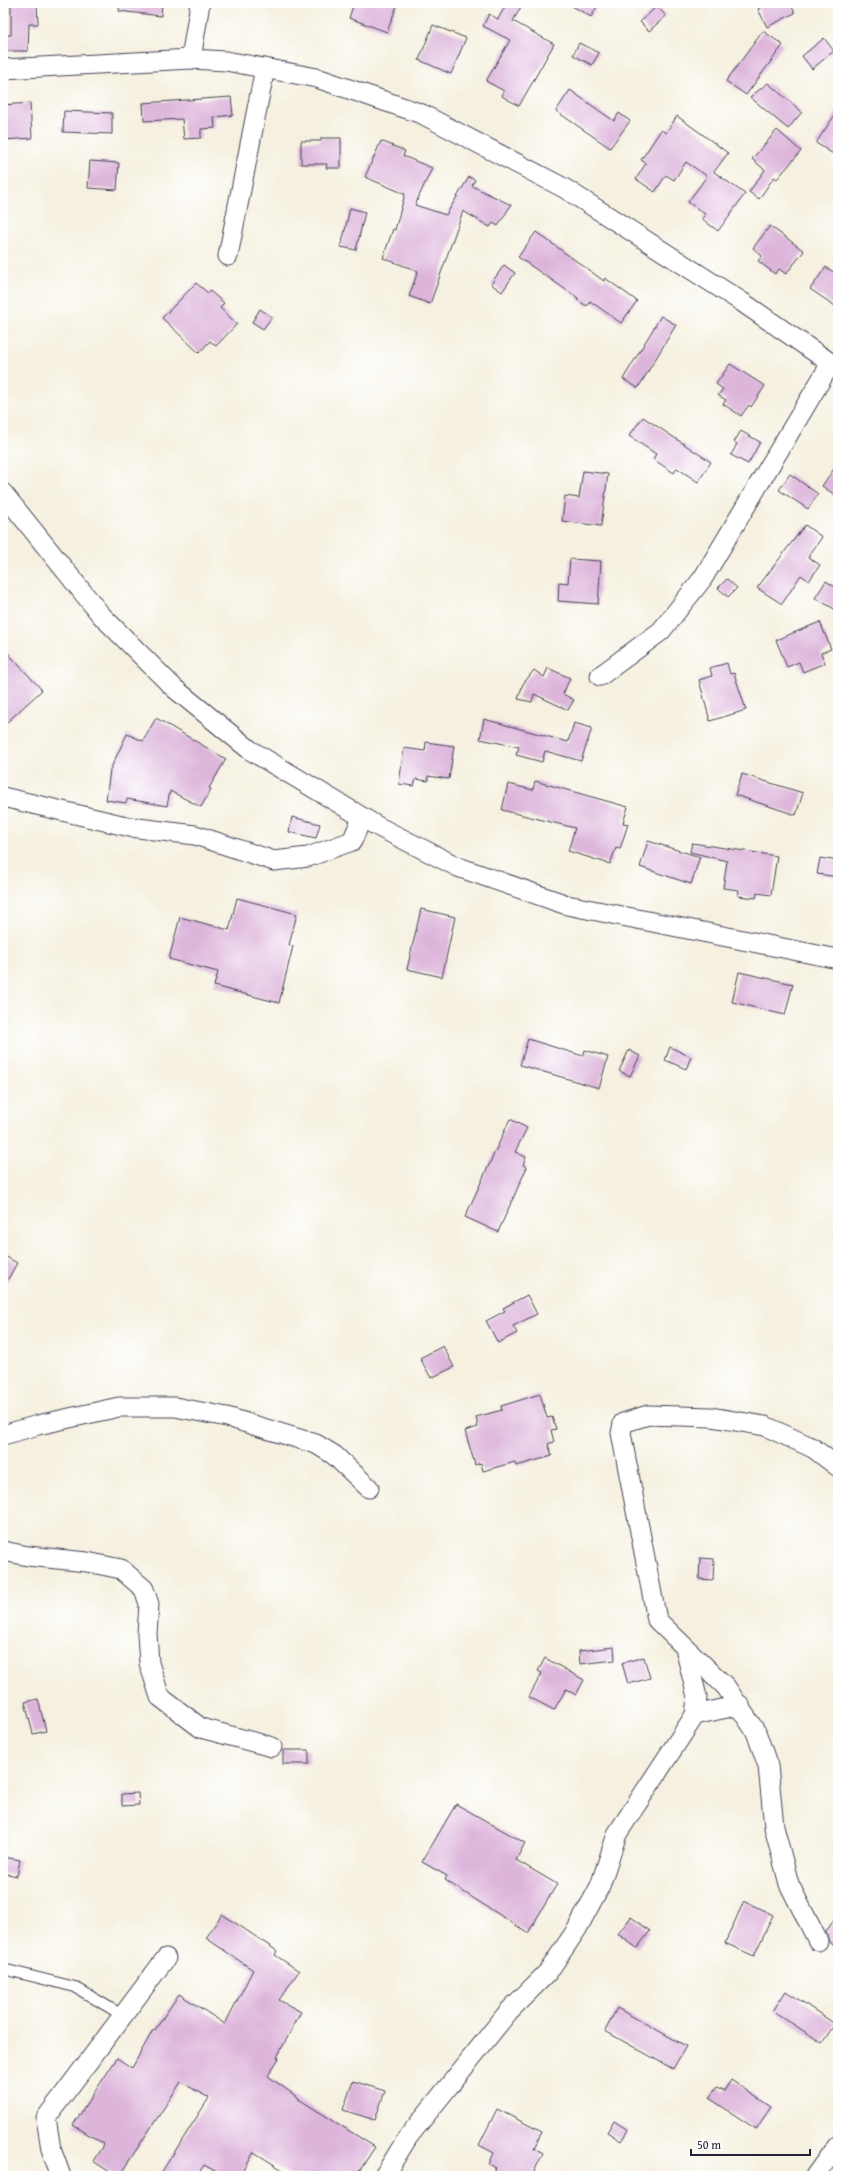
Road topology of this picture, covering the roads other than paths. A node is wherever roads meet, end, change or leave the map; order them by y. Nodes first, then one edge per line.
1 (200, 3) edge
2 (191, 59) junction
3 (265, 68) junction
4 (3, 69) edge
5 (228, 256) dead end
6 (834, 365) edge
7 (3, 493) edge
8 (600, 676) dead end
9 (3, 798) edge
10 (362, 818) junction
11 (838, 959) edge
12 (3, 1435) edge
13 (838, 1467) edge
14 (369, 1488) dead end
15 (3, 1552) edge
16 (685, 1648) junction
17 (740, 1705) junction
18 (695, 1715) junction
19 (272, 1747) dead end
20 (818, 1941) dead end
21 (166, 1958) dead end
22 (3, 1969) edge
23 (122, 2015) junction
24 (838, 2144) edge
25 (60, 2176) edge
26 (384, 2176) edge
27 (814, 2176) edge

1 - 2 street
2 - 3 street
2 - 4 street
3 - 5 street
3 - 6 street
6 - 8 street
7 - 10 street
9 - 10 street
10 - 11 street
12 - 14 street
13 - 16 street
15 - 19 street
16 - 17 street
16 - 18 street
17 - 18 street
17 - 20 street
18 - 26 street
21 - 23 street
22 - 23 lane
23 - 25 street
24 - 27 street

